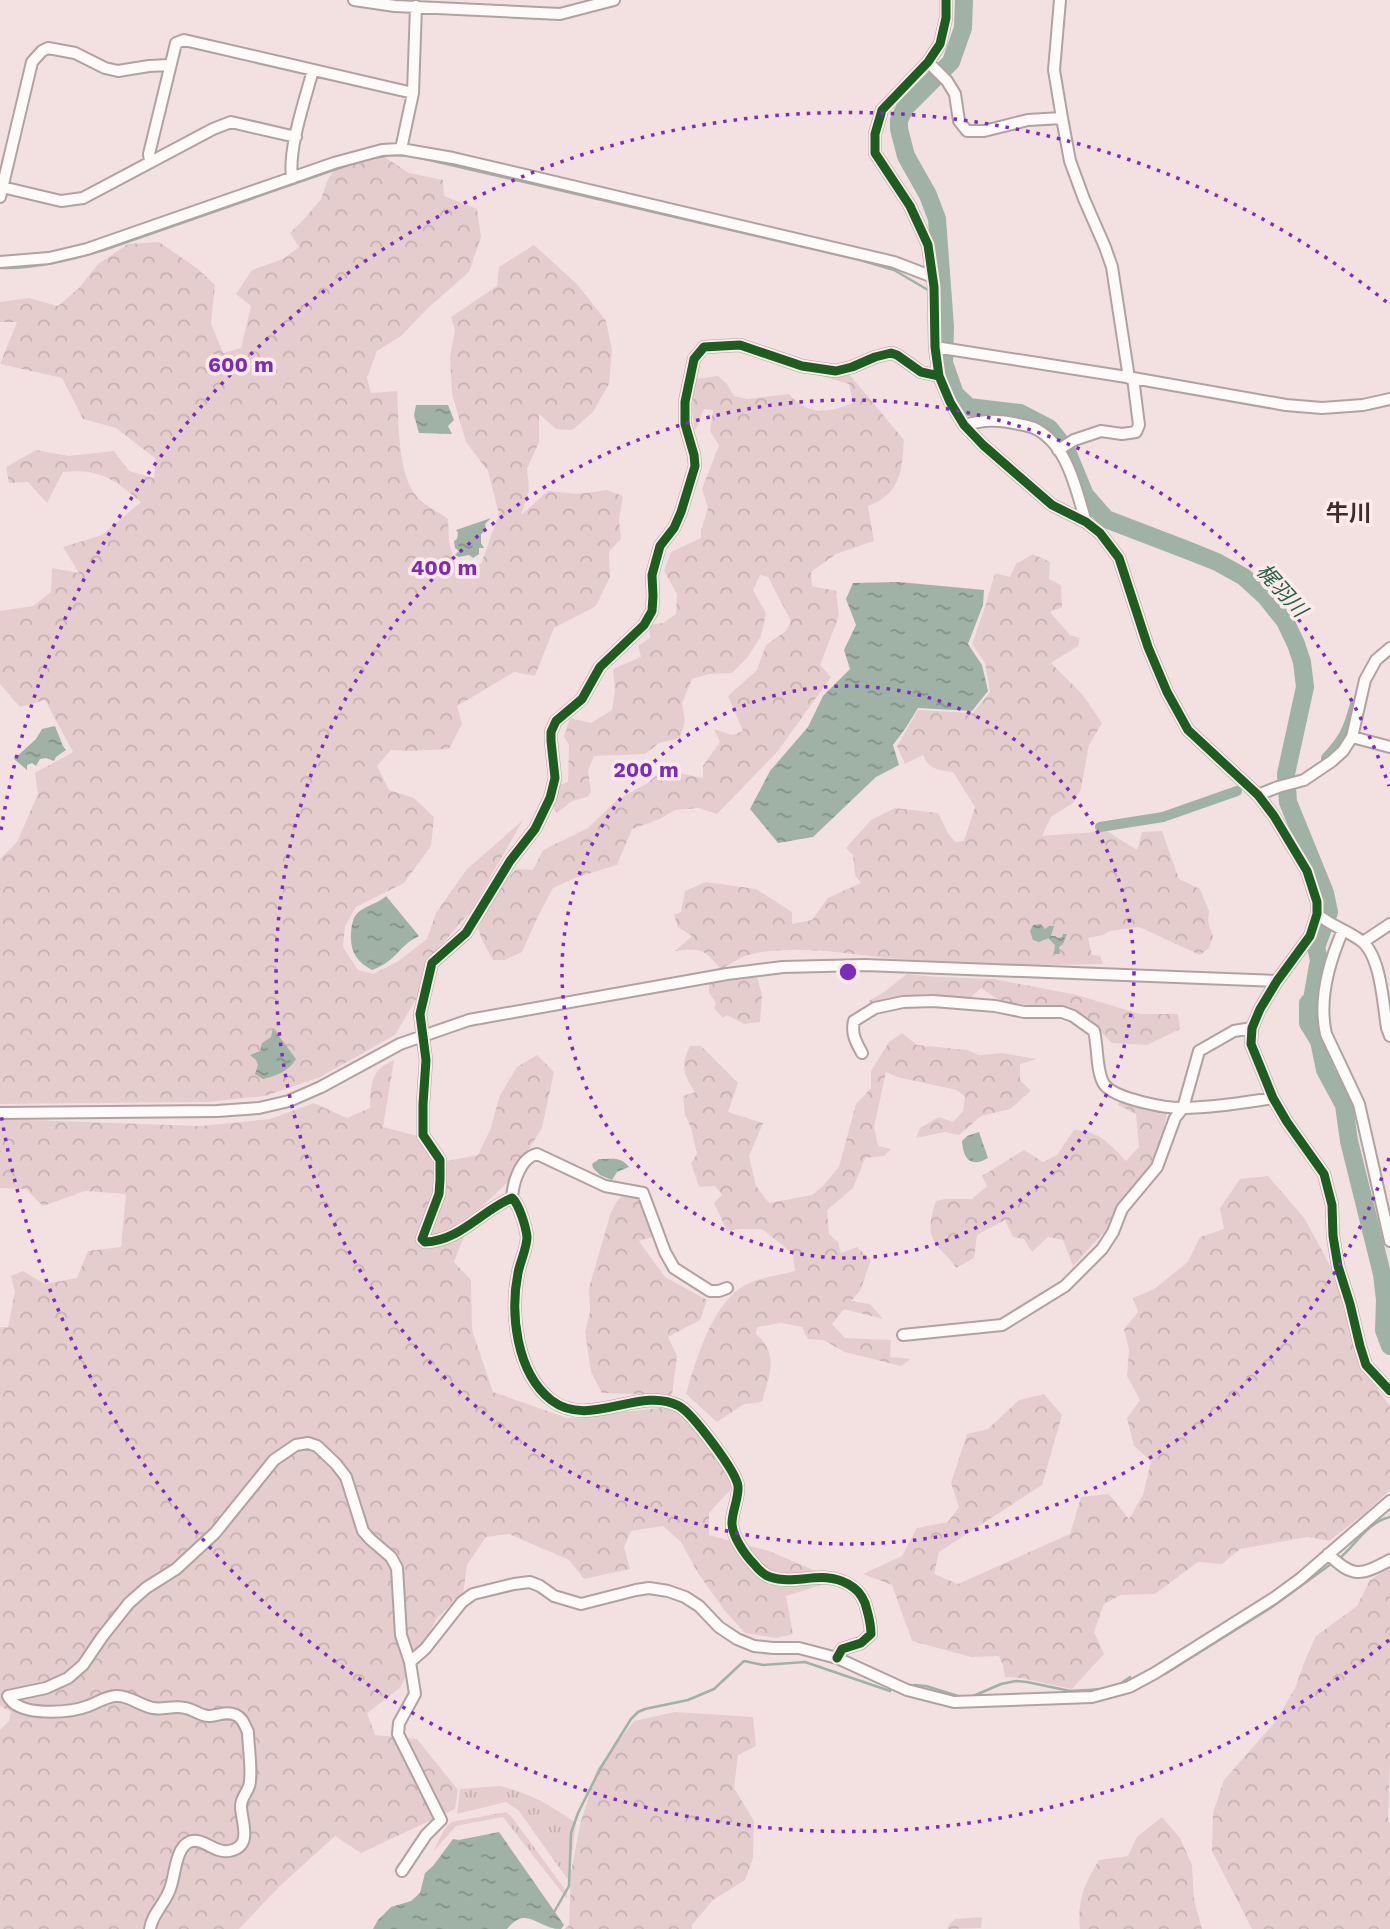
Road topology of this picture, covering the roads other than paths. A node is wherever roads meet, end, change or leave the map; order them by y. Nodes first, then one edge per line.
1 (354, 0) edge
2 (614, 0) edge
3 (946, 0) edge
4 (1060, 0) edge
5 (416, 6) junction
6 (930, 64) junction
7 (170, 65) junction
8 (313, 70) junction
9 (414, 93) junction
10 (1062, 118) junction
11 (296, 137) junction
12 (401, 149) junction
13 (5, 153) edge
14 (150, 162) junction
15 (292, 178) junction
16 (1, 192) edge
17 (0, 262) edge
18 (933, 277) junction
19 (937, 347) junction
20 (939, 376) junction
21 (1131, 378) junction
22 (1390, 399) edge
23 (964, 425) junction
24 (1059, 449) junction
25 (1086, 522) junction
26 (1390, 648) edge
27 (1352, 737) junction
28 (1390, 747) edge
29 (1258, 795) junction
30 (1320, 917) junction
31 (1390, 924) edge
32 (1341, 929) junction
33 (1363, 942) junction
34 (1277, 981) junction
35 (1252, 1028) junction
36 (422, 1036) junction
37 (1390, 1036) edge
38 (862, 1053) dead end
39 (1273, 1098) junction
40 (1183, 1108) junction
41 (0, 1113) edge
42 (512, 1198) junction
43 (1390, 1241) edge
44 (727, 1288) dead end
45 (903, 1335) dead end
46 (1390, 1391) edge
47 (1390, 1501) edge
48 (1333, 1559) junction
49 (1390, 1560) edge
50 (837, 1658) junction
51 (410, 1662) junction
52 (402, 1871) dead end
53 (150, 1929) edge

1 - 5 street
2 - 5 street
3 - 6 street
4 - 10 street
5 - 9 street
6 - 10 street
6 - 18 street
7 - 8 street
7 - 13 street
7 - 14 street
8 - 9 street
8 - 11 street
9 - 12 street
10 - 21 street
11 - 14 street
11 - 15 street
12 - 15 street
12 - 18 street
13 - 16 street
14 - 16 street
15 - 17 street
18 - 19 street
19 - 20 street
19 - 21 street
20 - 23 street
20 - 36 street
21 - 22 street
21 - 24 street
23 - 24 street
23 - 25 street
24 - 25 street
25 - 29 street
26 - 27 street
27 - 28 street
27 - 29 street
29 - 30 street
30 - 32 street
30 - 34 street
31 - 33 street
32 - 33 street
32 - 43 street
33 - 37 street
34 - 35 street
34 - 36 street
35 - 39 street
35 - 40 street
36 - 41 street
36 - 42 street
38 - 40 street
39 - 40 street
39 - 46 street
40 - 45 street
42 - 44 street
42 - 50 street
47 - 48 street
48 - 49 street
48 - 50 street
50 - 51 street
51 - 52 street
51 - 53 street

